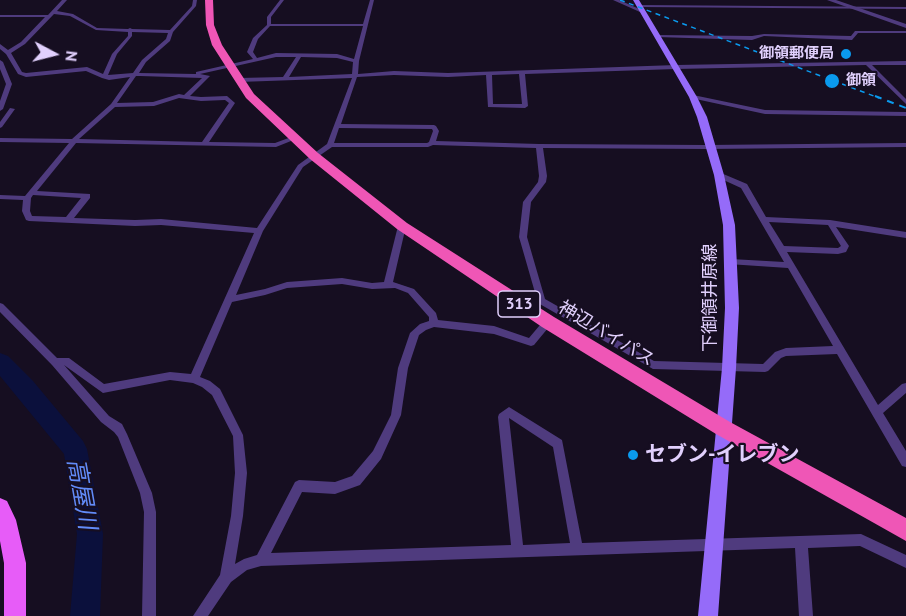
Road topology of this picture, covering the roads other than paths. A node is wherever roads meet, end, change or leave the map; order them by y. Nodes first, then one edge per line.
1 (65, 0) edge
2 (195, 0) edge
3 (209, 0) edge
4 (282, 0) edge
5 (372, 0) edge
6 (615, 0) edge
7 (831, 0) edge
8 (639, 5) edge
9 (852, 7) junction
10 (906, 8) edge
11 (53, 12) junction
12 (0, 16) edge
13 (47, 16) junction
14 (268, 25) junction
15 (366, 25) junction
16 (906, 26) edge
17 (130, 29) junction
18 (171, 32) junction
19 (906, 32) edge
20 (657, 36) junction
21 (0, 46) edge
22 (8, 53) junction
23 (299, 56) junction
24 (256, 60) junction
25 (356, 61) junction
26 (0, 62) edge
27 (906, 63) edge
28 (868, 64) junction
29 (676, 67) junction
30 (20, 73) junction
31 (234, 73) junction
32 (522, 73) junction
33 (489, 74) junction
34 (134, 76) junction
35 (187, 76) junction
36 (356, 76) junction
37 (104, 77) junction
38 (286, 77) junction
39 (9, 84) junction
40 (186, 96) junction
41 (693, 97) junction
42 (906, 102) edge
43 (113, 105) junction
44 (0, 109) edge
45 (12, 109) dead end
46 (906, 114) edge
47 (0, 126) edge
48 (338, 126) junction
49 (294, 138) junction
50 (0, 140) edge
51 (74, 142) junction
52 (432, 143) junction
53 (204, 144) junction
54 (330, 144) junction
55 (906, 145) edge
56 (539, 146) junction
57 (712, 147) junction
58 (314, 156) junction
59 (719, 175) junction
60 (29, 195) junction
61 (0, 197) edge
62 (69, 218) junction
63 (764, 219) junction
64 (830, 223) junction
65 (402, 226) junction
66 (259, 231) junction
67 (906, 235) edge
68 (781, 249) junction
69 (731, 262) junction
70 (790, 265) junction
71 (388, 284) junction
72 (230, 299) junction
73 (0, 306) edge
74 (548, 322) junction
75 (435, 323) junction
76 (589, 338) junction
77 (839, 350) junction
78 (55, 362) junction
79 (729, 368) junction
80 (194, 379) junction
81 (906, 387) edge
82 (875, 410) junction
83 (723, 428) junction
84 (906, 462) edge
85 (0, 508) edge
86 (906, 530) edge
87 (801, 542) junction
88 (715, 543) junction
89 (576, 548) junction
90 (518, 552) junction
91 (261, 560) junction
92 (906, 562) edge
93 (226, 577) junction
94 (15, 616) edge
95 (148, 616) edge
96 (200, 616) edge
97 (708, 616) edge
98 (806, 616) edge

1 - 11 street
2 - 18 street
3 - 31 highway, 神辺バイパス / 313
4 - 14 street
5 - 15 street
6 - 8 street
7 - 9 street
8 - 9 street
8 - 20 main road, 下御領井原線
9 - 10 street
9 - 16 street
11 - 13 street
11 - 17 street
12 - 13 street
13 - 22 street
14 - 15 street
14 - 24 street
15 - 25 street
17 - 18 street
17 - 37 street
18 - 34 street
19 - 20 street
20 - 29 main road, 下御領井原線
21 - 22 street
22 - 30 street
23 - 24 street
23 - 25 street
23 - 38 street
24 - 31 street
25 - 36 street
26 - 39 street
27 - 28 street
28 - 29 street
28 - 42 street
29 - 32 street
29 - 41 main road, 下御領井原線
30 - 37 street
30 - 39 street
31 - 35 street
31 - 38 street
31 - 49 highway, 神辺バイパス / 313
32 - 33 street
32 - 33 street
33 - 36 street
34 - 35 street
34 - 37 street
34 - 43 street
35 - 40 street
36 - 38 street
36 - 48 street
39 - 44 street
40 - 43 street
40 - 53 street
41 - 46 street
41 - 57 main road, 下御領井原線
43 - 51 street
45 - 47 street
48 - 52 street
48 - 54 street
49 - 53 street
49 - 58 highway, 神辺バイパス / 313
50 - 51 street
51 - 53 street
51 - 60 street
52 - 54 street
52 - 56 street
54 - 58 street
55 - 57 street
56 - 57 street
56 - 76 street
57 - 59 main road, 下御領井原線
58 - 65 highway, 神辺バイパス / 313
58 - 66 street
59 - 63 street
59 - 69 main road, 下御領井原線
60 - 61 street
60 - 62 street
60 - 62 street
62 - 66 street
63 - 64 street
63 - 68 street
64 - 67 street
64 - 68 street
65 - 71 street
65 - 74 highway, 神辺バイパス / 313
66 - 72 street
68 - 70 street
69 - 70 street
69 - 79 main road, 下御領井原線
70 - 77 street
71 - 72 street
71 - 75 street
72 - 80 street
73 - 78 street
74 - 75 street
74 - 76 highway, 神辺バイパス / 313
75 - 91 street
76 - 79 street
76 - 83 highway, 神辺バイパス / 313
77 - 79 street
77 - 82 street
78 - 80 street
78 - 95 street
79 - 83 main road, 下御領井原線
80 - 93 street
81 - 82 street
82 - 84 street
83 - 86 highway, 神辺バイパス / 313
83 - 88 main road, 下御領井原線
85 - 94 main road
87 - 88 street
87 - 92 street
87 - 98 street
88 - 89 street
88 - 97 main road, 下御領井原線
89 - 90 street
89 - 90 street
90 - 91 street
91 - 93 street
93 - 96 street

